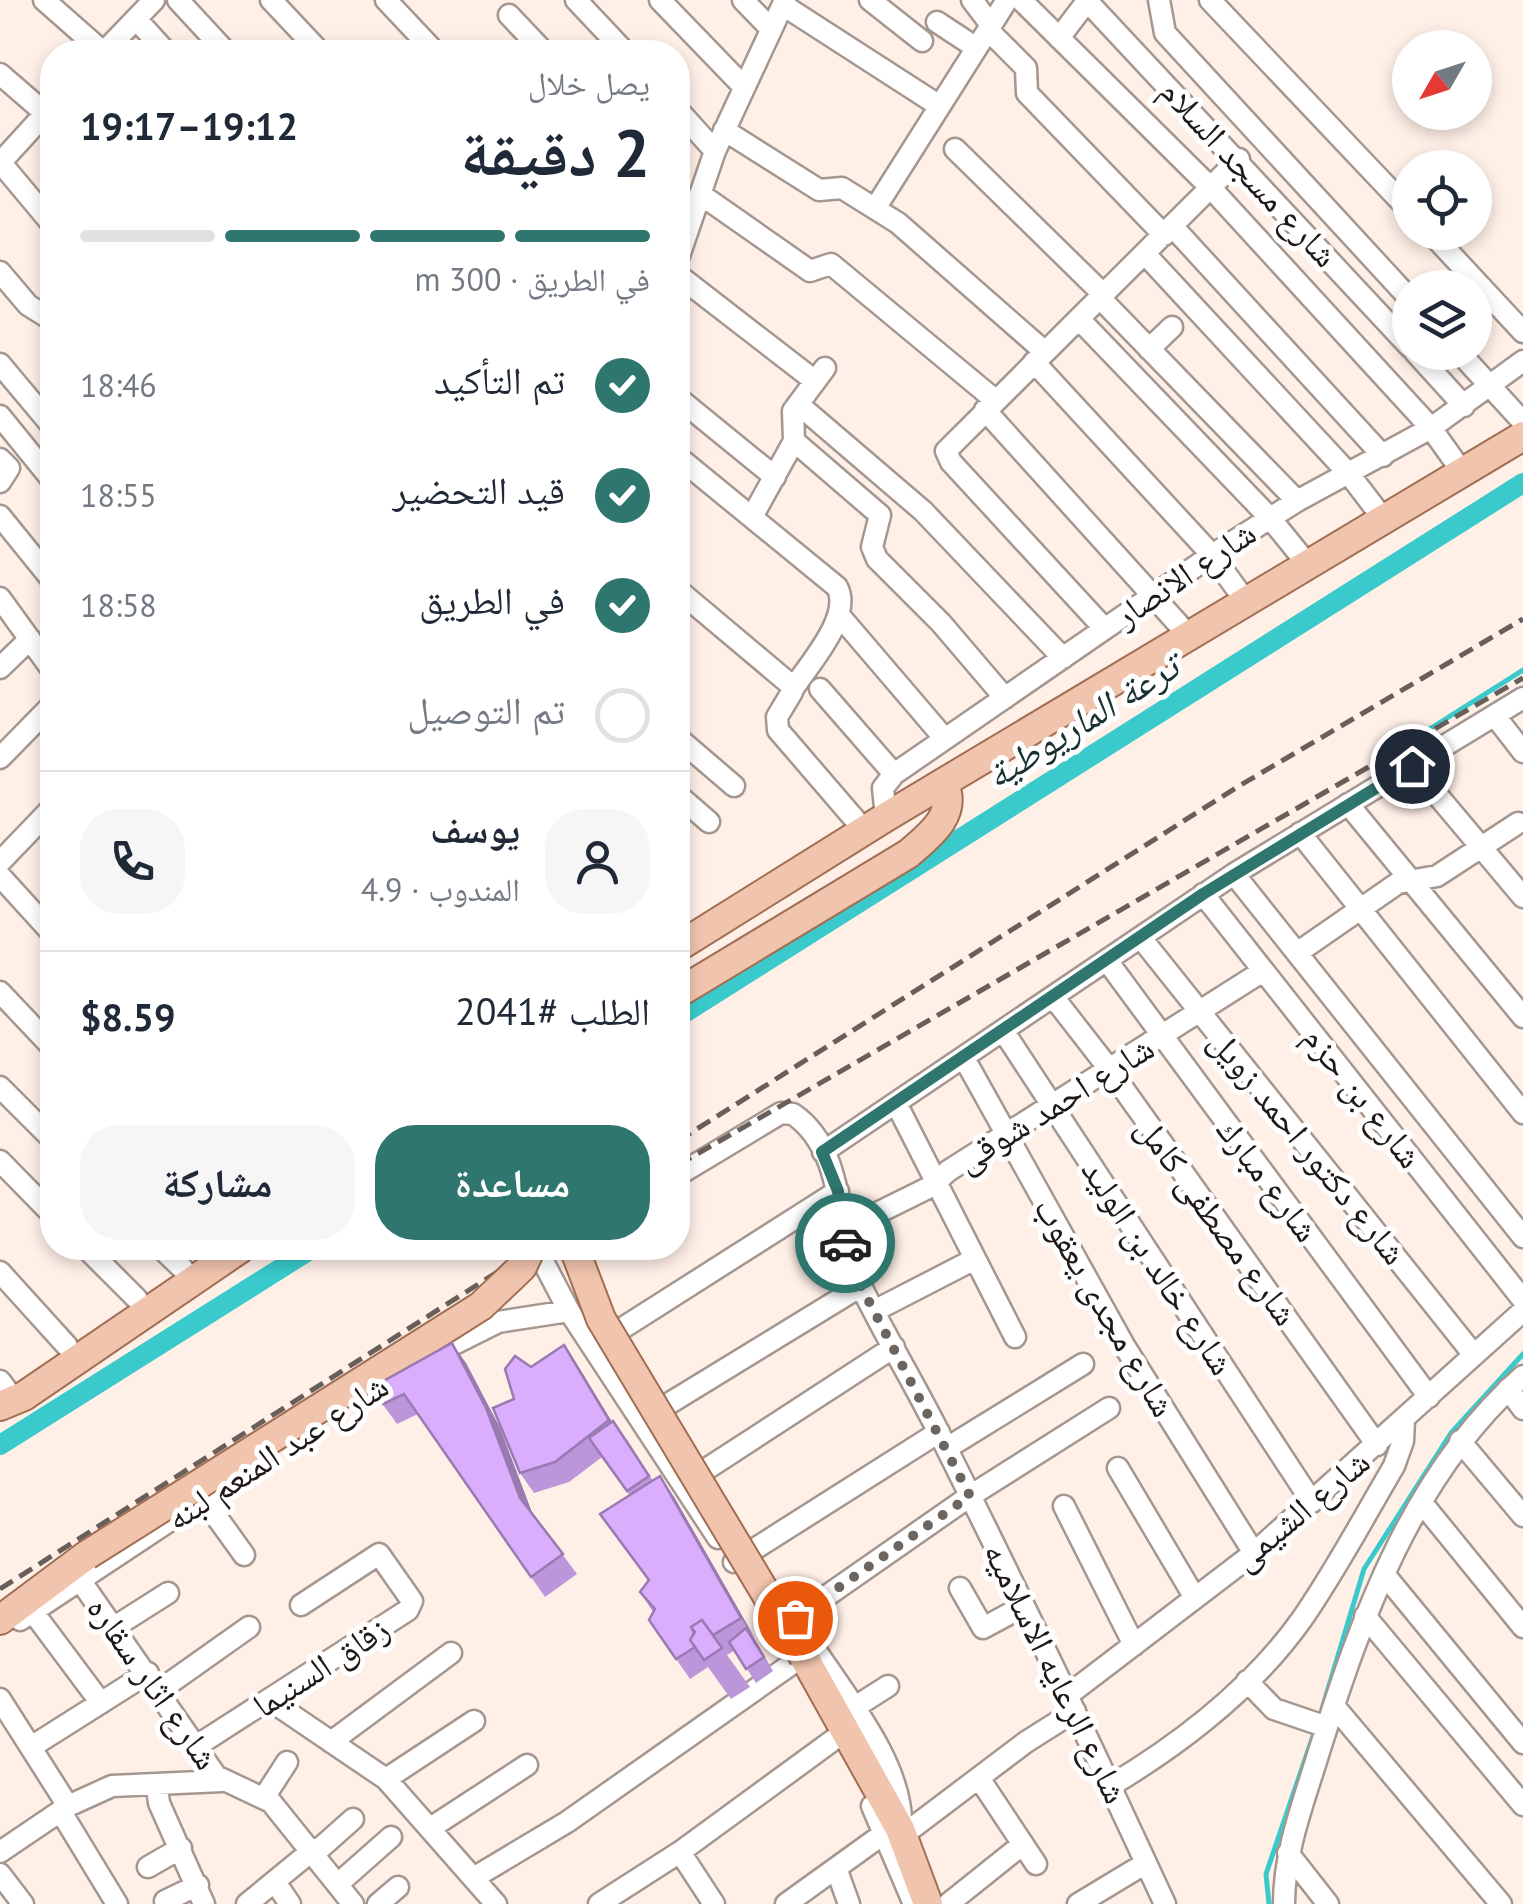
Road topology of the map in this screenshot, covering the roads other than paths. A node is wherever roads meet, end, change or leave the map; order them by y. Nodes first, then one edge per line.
1 (44, 0) edge
2 (154, 0) edge
3 (178, 0) edge
4 (272, 0) edge
5 (386, 0) edge
6 (576, 0) edge
7 (660, 0) edge
8 (743, 0) edge
9 (870, 0) edge
10 (972, 0) edge
11 (1007, 0) edge
12 (1021, 0) edge
13 (1159, 0) edge
14 (1210, 0) edge
15 (1087, 1) edge
16 (784, 2) edge
17 (509, 15) dead end
18 (136, 19) junction
19 (937, 22) dead end
20 (771, 29) junction
21 (985, 34) junction
22 (1059, 38) junction
23 (90, 40) edge
24 (116, 40) edge
25 (155, 40) edge
26 (215, 40) edge
27 (309, 40) edge
28 (424, 40) edge
29 (533, 40) edge
30 (614, 40) edge
31 (922, 41) dead end
32 (0, 74) edge
33 (744, 87) junction
34 (40, 103) edge
35 (938, 105) junction
36 (40, 119) edge
37 (690, 123) edge
38 (724, 130) junction
39 (955, 149) dead end
40 (715, 150) junction
41 (3, 155) edge
42 (1239, 159) junction
43 (1210, 187) junction
44 (1392, 192) edge
45 (690, 201) edge
46 (697, 204) junction
47 (40, 207) edge
48 (876, 207) junction
49 (690, 224) edge
50 (1168, 231) junction
51 (1447, 250) edge
52 (1146, 255) junction
53 (0, 272) edge
54 (1392, 279) edge
55 (690, 283) edge
56 (1102, 296) junction
57 (40, 313) edge
58 (1079, 319) junction
59 (1172, 327) dead end
60 (1392, 327) edge
61 (1523, 332) edge
62 (1149, 349) junction
63 (1039, 357) junction
64 (1523, 361) edge
65 (1431, 370) edge
66 (1475, 370) edge
67 (3, 373) edge
68 (1490, 386) junction
69 (798, 404) junction
70 (990, 405) junction
71 (1464, 406) junction
72 (690, 408) edge
73 (40, 413) edge
74 (0, 416) edge
75 (1523, 422) edge
76 (1431, 428) junction
77 (1523, 436) edge
78 (794, 440) junction
79 (1383, 456) junction
80 (0, 460) edge
81 (40, 465) edge
82 (690, 467) edge
83 (1463, 473) junction
84 (1349, 474) junction
85 (775, 477) junction
86 (0, 482) edge
87 (1297, 502) junction
88 (0, 516) edge
89 (752, 517) junction
90 (1270, 518) junction
91 (1385, 522) junction
92 (1212, 555) junction
93 (40, 565) edge
94 (1310, 566) junction
95 (1152, 594) junction
96 (0, 598) edge
97 (690, 600) edge
98 (1247, 603) junction
99 (839, 615) junction
100 (1104, 628) junction
101 (1190, 636) junction
102 (30, 639) junction
103 (40, 653) edge
104 (1063, 658) junction
105 (0, 668) edge
106 (793, 689) junction
107 (820, 689) dead end
108 (1005, 698) junction
109 (1523, 698) edge
110 (40, 716) edge
111 (1495, 716) junction
112 (945, 739) junction
113 (690, 748) edge
114 (1523, 752) edge
115 (0, 758) edge
116 (1412, 766) junction
117 (894, 774) junction
118 (944, 784) junction
119 (734, 786) dead end
120 (1348, 804) junction
121 (690, 805) edge
122 (709, 822) dead end
123 (875, 823) junction
124 (1518, 823) dead end
125 (40, 827) edge
126 (1300, 832) junction
127 (1481, 848) junction
128 (0, 862) edge
129 (1234, 874) junction
130 (0, 876) edge
131 (1412, 879) junction
132 (1203, 894) junction
133 (1523, 897) edge
134 (1361, 909) junction
135 (40, 920) edge
136 (1142, 938) junction
137 (690, 939) edge
138 (1297, 953) junction
139 (1108, 962) junction
140 (1263, 971) junction
141 (690, 986) edge
142 (0, 992) edge
143 (1054, 998) junction
144 (1200, 1011) junction
145 (1523, 1016) edge
146 (1004, 1032) junction
147 (40, 1034) edge
148 (1161, 1036) junction
149 (964, 1058) junction
150 (1110, 1070) junction
151 (0, 1087) edge
152 (896, 1103) junction
153 (1053, 1108) junction
154 (1523, 1113) edge
155 (40, 1127) edge
156 (1007, 1136) junction
157 (822, 1152) junction
158 (0, 1161) edge
159 (690, 1168) edge
160 (938, 1181) junction
161 (838, 1191) junction
162 (40, 1202) edge
163 (843, 1230) junction
164 (1523, 1237) edge
165 (975, 1259) junction
166 (98, 1260) edge
167 (173, 1260) edge
168 (196, 1260) edge
169 (223, 1260) edge
170 (530, 1260) edge
171 (546, 1260) edge
172 (574, 1260) edge
173 (578, 1260) edge
174 (182, 1269) junction
175 (0, 1272) edge
176 (861, 1286) junction
177 (137, 1299) junction
178 (1523, 1300) edge
179 (569, 1311) junction
180 (1523, 1311) edge
181 (874, 1312) junction
182 (618, 1331) junction
183 (1015, 1337) dead end
184 (67, 1346) junction
185 (894, 1347) junction
186 (1474, 1355) junction
187 (1083, 1364) dead end
188 (1515, 1382) edge
189 (2, 1392) edge
190 (1429, 1397) junction
191 (665, 1406) junction
192 (1109, 1408) dead end
193 (1523, 1409) edge
194 (1404, 1420) junction
195 (943, 1440) junction
196 (1460, 1441) junction
197 (1377, 1445) junction
198 (1118, 1468) dead end
199 (705, 1470) junction
200 (970, 1496) junction
201 (203, 1498) junction
202 (1312, 1502) junction
203 (1422, 1503) junction
204 (1064, 1506) dead end
205 (1523, 1516) edge
206 (754, 1550) junction
207 (1254, 1552) junction
208 (244, 1555) dead end
209 (734, 1562) junction
210 (83, 1568) junction
211 (1384, 1574) junction
212 (960, 1588) dead end
213 (168, 1593) dead end
214 (1195, 1598) junction
215 (301, 1605) dead end
216 (1024, 1606) junction
217 (33, 1612) junction
218 (1365, 1616) junction
219 (795, 1618) junction
220 (0, 1620) edge
221 (116, 1626) junction
222 (249, 1627) dead end
223 (1523, 1627) edge
224 (0, 1630) edge
225 (1134, 1645) junction
226 (451, 1654) dead end
227 (798, 1660) junction
228 (154, 1681) junction
229 (1247, 1681) junction
230 (888, 1686) dead end
231 (1, 1701) edge
232 (271, 1701) junction
233 (100, 1703) junction
234 (1072, 1703) junction
235 (1334, 1706) junction
236 (852, 1709) junction
237 (474, 1721) dead end
238 (1326, 1727) junction
239 (836, 1738) junction
240 (331, 1742) junction
241 (1523, 1743) edge
242 (198, 1745) junction
243 (31, 1746) junction
244 (287, 1762) dead end
245 (527, 1766) dead end
246 (980, 1778) junction
247 (386, 1779) junction
248 (222, 1781) junction
249 (1110, 1786) junction
250 (157, 1787) junction
251 (265, 1796) junction
252 (1523, 1805) edge
253 (65, 1809) junction
254 (353, 1819) dead end
255 (432, 1827) junction
256 (896, 1832) junction
257 (392, 1837) dead end
258 (1023, 1844) junction
259 (181, 1848) junction
260 (315, 1851) junction
261 (0, 1852) edge
262 (680, 1852) junction
263 (1288, 1853) junction
264 (1146, 1863) junction
265 (1036, 1864) dead end
266 (148, 1867) dead end
267 (836, 1868) junction
268 (0, 1874) edge
269 (475, 1877) junction
270 (276, 1882) junction
271 (339, 1883) junction
272 (398, 1887) dead end
273 (201, 1894) edge
274 (165, 1900) dead end
275 (24, 1904) edge
276 (117, 1904) edge
277 (247, 1904) edge
278 (290, 1904) edge
279 (354, 1904) edge
280 (378, 1904) edge
281 (496, 1904) edge
282 (599, 1904) edge
283 (714, 1904) edge
284 (786, 1904) edge
285 (849, 1904) edge
286 (914, 1904) edge
287 (928, 1904) edge
288 (948, 1904) edge
289 (1078, 1904) edge
290 (1165, 1904) edge
291 (1284, 1904) edge
292 (1328, 1904) edge
293 (1500, 1904) edge

1 - 23 street
2 - 18 street
3 - 26 street
4 - 27 street
5 - 28 street
6 - 30 street
7 - 33 street
8 - 20 street
9 - 31 street
10 - 21 street
11 - 21 street
12 - 22 street
13 - 54 street
14 - 44 street
15 - 22 street
15 - 42 street, شارع مسجد السلام
16 - 20 street
16 - 35 street
17 - 29 street
18 - 24 street
18 - 25 street
19 - 21 street
20 - 33 street
21 - 35 street
21 - 50 street
22 - 43 street
32 - 34 street
33 - 38 street
35 - 48 street
36 - 41 street
37 - 40 street
38 - 40 street
38 - 48 street
39 - 56 street
40 - 46 street
41 - 47 street
42 - 43 street
42 - 60 street, شارع مسجد السلام
43 - 50 street
43 - 76 street
45 - 46 street
46 - 49 street
46 - 70 street
48 - 63 street
50 - 52 street
50 - 79 street
51 - 61 street
52 - 56 street
52 - 84 street
53 - 57 street
55 - 69 street
56 - 58 street
56 - 62 street
58 - 63 street
58 - 90 street
59 - 62 street
62 - 87 street
63 - 70 street
63 - 92 street
64 - 68 street, شارع الانصار
65 - 71 street
66 - 68 street
67 - 73 street
68 - 71 street, شارع الانصار
68 - 75 street
69 - 78 street
69 - 104 street
70 - 95 street
70 - 100 street
71 - 76 street, شارع الانصار
72 - 85 street
74 - 81 street
76 - 79 street, شارع الانصار
76 - 83 street
77 - 83 main road
78 - 85 street
78 - 108 street
79 - 84 street, شارع الانصار
80 - 86 street
82 - 89 street
83 - 91 main road
84 - 87 street, شارع الانصار
84 - 91 street
85 - 89 street
87 - 90 street, شارع الانصار
88 - 93 street
89 - 99 street
90 - 92 street, شارع الانصار
90 - 94 street
91 - 94 main road
92 - 95 street, شارع الانصار
92 - 98 street
94 - 98 main road
95 - 100 street, شارع الانصار
95 - 101 street
96 - 102 street
97 - 106 street
98 - 101 main road
99 - 106 street
99 - 112 street
100 - 104 street, شارع الانصار
101 - 118 main road
102 - 103 street
102 - 105 street
104 - 108 street, شارع الانصار
106 - 123 street
107 - 117 street
108 - 112 street, شارع الانصار
109 - 111 street
110 - 115 street
111 - 114 street
111 - 116 street
112 - 117 street, شارع الانصار
113 - 119 street
116 - 120 street
116 - 127 street
117 - 123 street
118 - 123 main road
118 - 141 main road
120 - 126 street
120 - 131 street
121 - 122 street
123 - 137 main road
124 - 127 street
125 - 128 street
126 - 129 street
126 - 134 street
127 - 131 street
127 - 133 street
129 - 132 street
129 - 138 street
130 - 135 street
131 - 134 street
131 - 145 street
132 - 136 street
132 - 140 street, شارع بن حزم
134 - 138 street
134 - 154 street
136 - 139 street
136 - 144 street, شارع دكتور احمد زويل
138 - 164 street
139 - 143 street
139 - 148 street, شارع مبارك
140 - 144 street, شارع احمد شوقى
140 - 178 street, شارع بن حزم
142 - 147 street
143 - 146 street
143 - 150 street, شارع مصطفى كامل
144 - 148 street, شارع احمد شوقى
144 - 186 street, شارع دكتور احمد زويل
146 - 149 street
146 - 153 street, شارع خالد بن الوليد
148 - 150 street, شارع احمد شوقى
148 - 190 street, شارع مبارك
149 - 152 street
149 - 156 street, شارع مجدى يعقوب
150 - 153 street, شارع احمد شوقى
150 - 197 street, شارع مصطفى كامل
151 - 155 street
152 - 157 street
152 - 160 street
153 - 156 street, شارع احمد شوقى
153 - 202 street, شارع خالد بن الوليد
156 - 160 street, شارع احمد شوقى
156 - 207 street, شارع مجدى يعقوب
157 - 159 street, شارع الرعايه الاسلاميه
157 - 161 street, شارع الرعايه الاسلاميه
158 - 162 street
160 - 163 street, شارع احمد شوقى
160 - 165 street
161 - 163 street, شارع الرعايه الاسلاميه
161 - 182 street
163 - 176 street, شارع الرعايه الاسلاميه
165 - 181 street
165 - 183 street
166 - 177 street
167 - 174 street
168 - 174 main road
169 - 189 main road
170 - 210 main road, bridge
171 - 179 street
172 - 182 street
173 - 227 main road, bridge
174 - 177 main road
175 - 184 street
176 - 181 street, شارع الرعايه الاسلاميه
176 - 191 street
177 - 184 main road
179 - 201 street, شارع عبد المنعم لبنه
179 - 209 street
180 - 186 street, شارع الشيمى
181 - 185 street, شارع الرعايه الاسلاميه
182 - 191 street
184 - 189 main road
185 - 195 street, شارع الرعايه الاسلاميه
185 - 199 street
186 - 190 street, شارع الشيمى
187 - 195 street
188 - 193 street
188 - 196 street
190 - 194 street, شارع الشيمى
191 - 199 street
192 - 200 street
194 - 197 street, شارع الشيمى
194 - 229 street
195 - 200 street, شارع الرعايه الاسلاميه
195 - 206 street
196 - 203 street
196 - 205 street
197 - 202 street, شارع الشيمى
198 - 214 street
199 - 206 street
200 - 216 street, شارع الرعايه الاسلاميه
200 - 219 street
201 - 208 street
201 - 210 street, شارع عبد المنعم لبنه
202 - 207 street, شارع الشيمى
203 - 211 street
203 - 223 street
204 - 225 street
206 - 209 street
206 - 219 street
207 - 214 street, شارع الشيمى
209 - 227 street
210 - 217 street, شارع عبد المنعم لبنه
210 - 220 main road
210 - 221 street, شارع اثار سقاره
211 - 218 street
211 - 241 street
212 - 216 street
213 - 221 street
214 - 225 street, شارع الشيمى
215 - 232 street, زقاق السنيما
216 - 234 street, شارع الرعايه الاسلاميه
217 - 224 street, شارع عبد المنعم لبنه
217 - 233 street
218 - 235 street
218 - 252 street
219 - 236 street
221 - 228 street, شارع اثار سقاره
222 - 228 street
225 - 234 street, شارع الشيمى
226 - 240 street
227 - 239 street
227 - 256 main road
227 - 269 street
228 - 233 street
228 - 242 street, شارع اثار سقاره
229 - 238 street
229 - 249 street
230 - 236 street
231 - 243 street
232 - 240 street
232 - 242 street, زقاق السنيما
233 - 243 street
234 - 246 street, شارع الشيمى
234 - 249 street, شارع الرعايه الاسلاميه
235 - 238 street
235 - 293 street
236 - 256 street
237 - 247 street
238 - 263 street
239 - 256 street
239 - 262 street
240 - 247 street
242 - 248 street, شارع اثار سقاره
243 - 253 street
244 - 251 street
245 - 255 street
246 - 256 street, شارع الشيمى
246 - 258 street
247 - 255 street
248 - 250 street
248 - 251 street, شارع اثار سقاره
249 - 264 street, شارع الرعايه الاسلاميه
250 - 253 street
250 - 259 street
251 - 260 street, شارع اثار سقاره
253 - 261 street
253 - 276 street
254 - 260 street
255 - 269 street
256 - 267 street, شارع الشيمى
256 - 286 street
256 - 287 main road
257 - 271 street
258 - 265 street
258 - 288 street
259 - 266 street
259 - 273 street
260 - 270 street
260 - 271 street, شارع اثار سقاره
262 - 282 street
262 - 283 street
263 - 291 street
263 - 292 street
264 - 289 street
264 - 290 street, شارع الرعايه الاسلاميه
267 - 284 street, شارع الشيمى
267 - 285 street
268 - 275 street
269 - 281 street
270 - 277 street
270 - 278 street
271 - 279 street, شارع اثار سقاره
272 - 280 street
273 - 274 street

